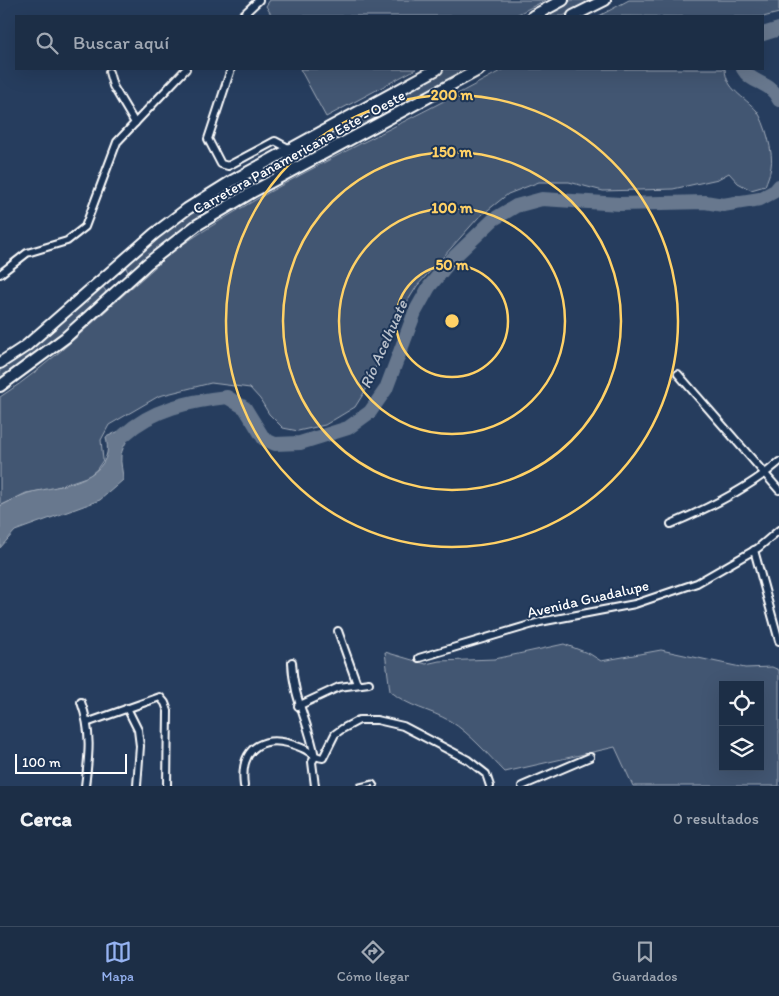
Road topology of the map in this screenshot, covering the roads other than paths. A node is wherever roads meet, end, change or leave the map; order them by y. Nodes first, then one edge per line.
1 (259, 0) edge
2 (564, 0) edge
3 (605, 0) edge
4 (243, 15) edge
5 (535, 15) edge
6 (575, 15) edge
7 (185, 70) edge
8 (191, 70) edge
9 (231, 70) edge
10 (435, 70) edge
11 (478, 70) edge
12 (109, 72) dead end
13 (179, 76) junction
14 (135, 123) junction
15 (290, 149) junction
16 (119, 264) junction
17 (0, 274) edge
18 (133, 277) junction
19 (97, 284) junction
20 (109, 298) junction
21 (0, 363) edge
22 (678, 374) dead end
23 (0, 386) edge
24 (779, 462) edge
25 (766, 474) junction
26 (779, 490) edge
27 (672, 524) dead end
28 (779, 530) edge
29 (754, 550) junction
30 (338, 630) dead end
31 (779, 641) edge
32 (419, 658) dead end
33 (292, 662) dead end
34 (369, 682) dead end
35 (357, 684) junction
36 (81, 702) dead end
37 (298, 706) junction
38 (127, 708) junction
39 (89, 722) junction
40 (315, 757) junction
41 (590, 757) dead end
42 (85, 786) edge
43 (137, 786) edge
44 (168, 786) edge
45 (244, 786) edge
46 (315, 786) edge
47 (360, 786) edge
48 (375, 786) edge
49 (490, 786) edge
50 (522, 786) edge

1 - 4 street
2 - 5 highway
3 - 6 highway
7 - 13 street
8 - 13 street
9 - 15 street
10 - 15 highway, Carretera Panamericana Este - Oeste
11 - 18 highway, Carretera Panamericana Este - Oeste
12 - 14 street
13 - 14 street
14 - 17 street
15 - 16 highway, Carretera Panamericana Este - Oeste
16 - 18 highway
16 - 19 highway, Carretera Panamericana Este - Oeste
18 - 20 highway, Carretera Panamericana Este - Oeste
19 - 20 highway
19 - 21 highway, Carretera Panamericana Este - Oeste
20 - 23 highway, Carretera Panamericana Este - Oeste
22 - 25 street
24 - 25 street
25 - 26 street
25 - 27 street
28 - 29 street, Avenida Guadalupe
29 - 31 street
29 - 32 street, Avenida Guadalupe
30 - 35 street
33 - 37 street
34 - 35 street
35 - 37 street
36 - 39 street
37 - 40 street
38 - 39 street
38 - 43 street
38 - 44 street
39 - 42 street
40 - 45 street
40 - 46 street
40 - 49 street
41 - 50 street
47 - 48 lane

